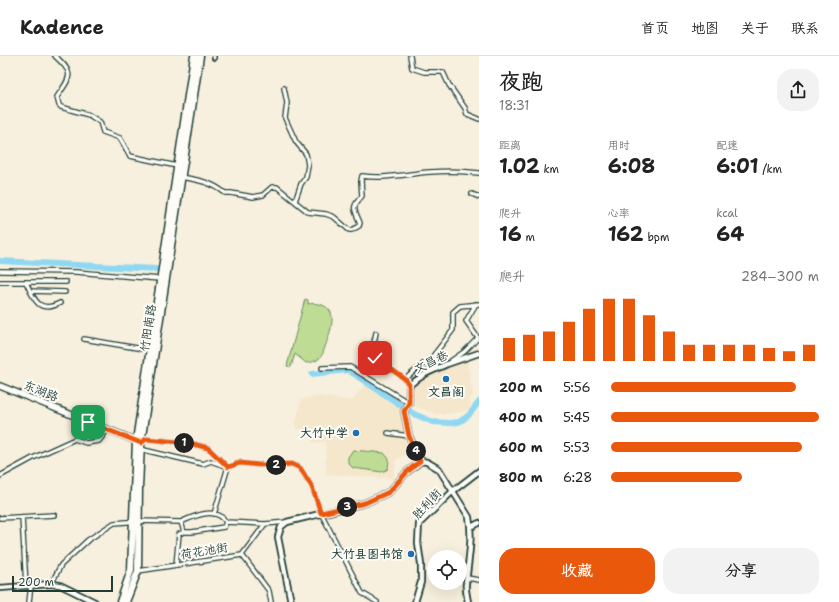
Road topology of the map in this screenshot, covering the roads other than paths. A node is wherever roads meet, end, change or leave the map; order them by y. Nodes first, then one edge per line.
1 (55, 56) edge
2 (194, 56) edge
3 (200, 56) edge
4 (410, 56) edge
5 (284, 88) dead end
6 (479, 119) edge
7 (177, 166) junction
8 (479, 173) edge
9 (178, 177) junction
10 (472, 194) dead end
11 (479, 197) edge
12 (295, 201) junction
13 (0, 270) edge
14 (160, 279) junction
15 (0, 282) edge
16 (26, 282) junction
17 (66, 282) dead end
18 (30, 291) junction
19 (65, 292) dead end
20 (60, 303) dead end
21 (478, 304) edge
22 (376, 333) dead end
23 (84, 339) dead end
24 (149, 350) junction
25 (479, 353) edge
26 (447, 364) junction
27 (322, 368) dead end
28 (405, 379) junction
29 (409, 385) junction
30 (0, 386) edge
31 (0, 390) edge
32 (409, 403) junction
33 (105, 433) junction
34 (388, 433) dead end
35 (409, 436) junction
36 (138, 444) junction
37 (420, 461) junction
38 (228, 467) junction
39 (479, 471) edge
40 (0, 476) edge
41 (453, 491) junction
42 (321, 513) junction
43 (214, 514) junction
44 (54, 515) dead end
45 (22, 517) junction
46 (0, 518) edge
47 (135, 521) junction
48 (181, 522) junction
49 (226, 522) junction
50 (287, 522) junction
51 (479, 523) edge
52 (265, 524) junction
53 (471, 527) junction
54 (184, 532) junction
55 (242, 555) junction
56 (176, 565) junction
57 (138, 571) junction
58 (467, 578) joint
59 (479, 580) edge
60 (51, 584) junction
61 (29, 585) junction
62 (0, 588) edge
63 (467, 590) edge
64 (28, 602) edge
65 (96, 602) edge
66 (120, 602) edge
67 (126, 602) edge
68 (271, 602) edge
69 (291, 602) edge
70 (377, 602) edge
71 (415, 602) edge
72 (468, 602) edge

1 - 7 street
2 - 7 highway, 竹阳南路
3 - 9 highway, 竹阳南路
4 - 6 street
5 - 12 street
7 - 9 highway, 竹阳南路
8 - 12 street
9 - 12 street
9 - 14 highway, 竹阳南路
9 - 36 highway, 竹阳南路
10 - 11 street
13 - 14 street
14 - 24 highway, 竹阳南路
15 - 16 street
16 - 17 street
16 - 18 street
18 - 19 street
18 - 20 street
21 - 26 street
21 - 28 street
22 - 28 street
23 - 24 street
24 - 36 highway, 竹阳南路
25 - 26 street, 文昌巷
26 - 29 street, 文昌巷
27 - 32 street
28 - 29 street
29 - 32 street, 文昌巷
30 - 36 main road, 东湖路
31 - 33 main road, 东湖路
32 - 35 street
33 - 36 main road, 东湖路
33 - 40 street
34 - 35 street
35 - 37 street
36 - 38 street
36 - 38 street
36 - 47 highway, 竹阳南路
37 - 41 street
37 - 42 street
38 - 42 street
38 - 43 street
39 - 41 street, 胜利街
41 - 53 street
41 - 71 street, 胜利街
42 - 50 street
42 - 70 street
43 - 48 street
43 - 49 street
44 - 45 street
45 - 46 street
45 - 61 street
47 - 48 street
47 - 57 highway, 竹阳南路
47 - 60 street
47 - 66 highway, 竹阳南路
48 - 54 street
49 - 52 street
49 - 54 street
50 - 52 street
50 - 69 street
51 - 53 street
52 - 55 street
53 - 58 street
54 - 56 street
55 - 56 street, 荷花池街
55 - 68 street, 荷花池街
56 - 57 street, 荷花池街
57 - 67 highway, 竹阳南路
58 - 59 street
60 - 61 street
60 - 65 street
61 - 62 street
61 - 64 street
63 - 72 street

